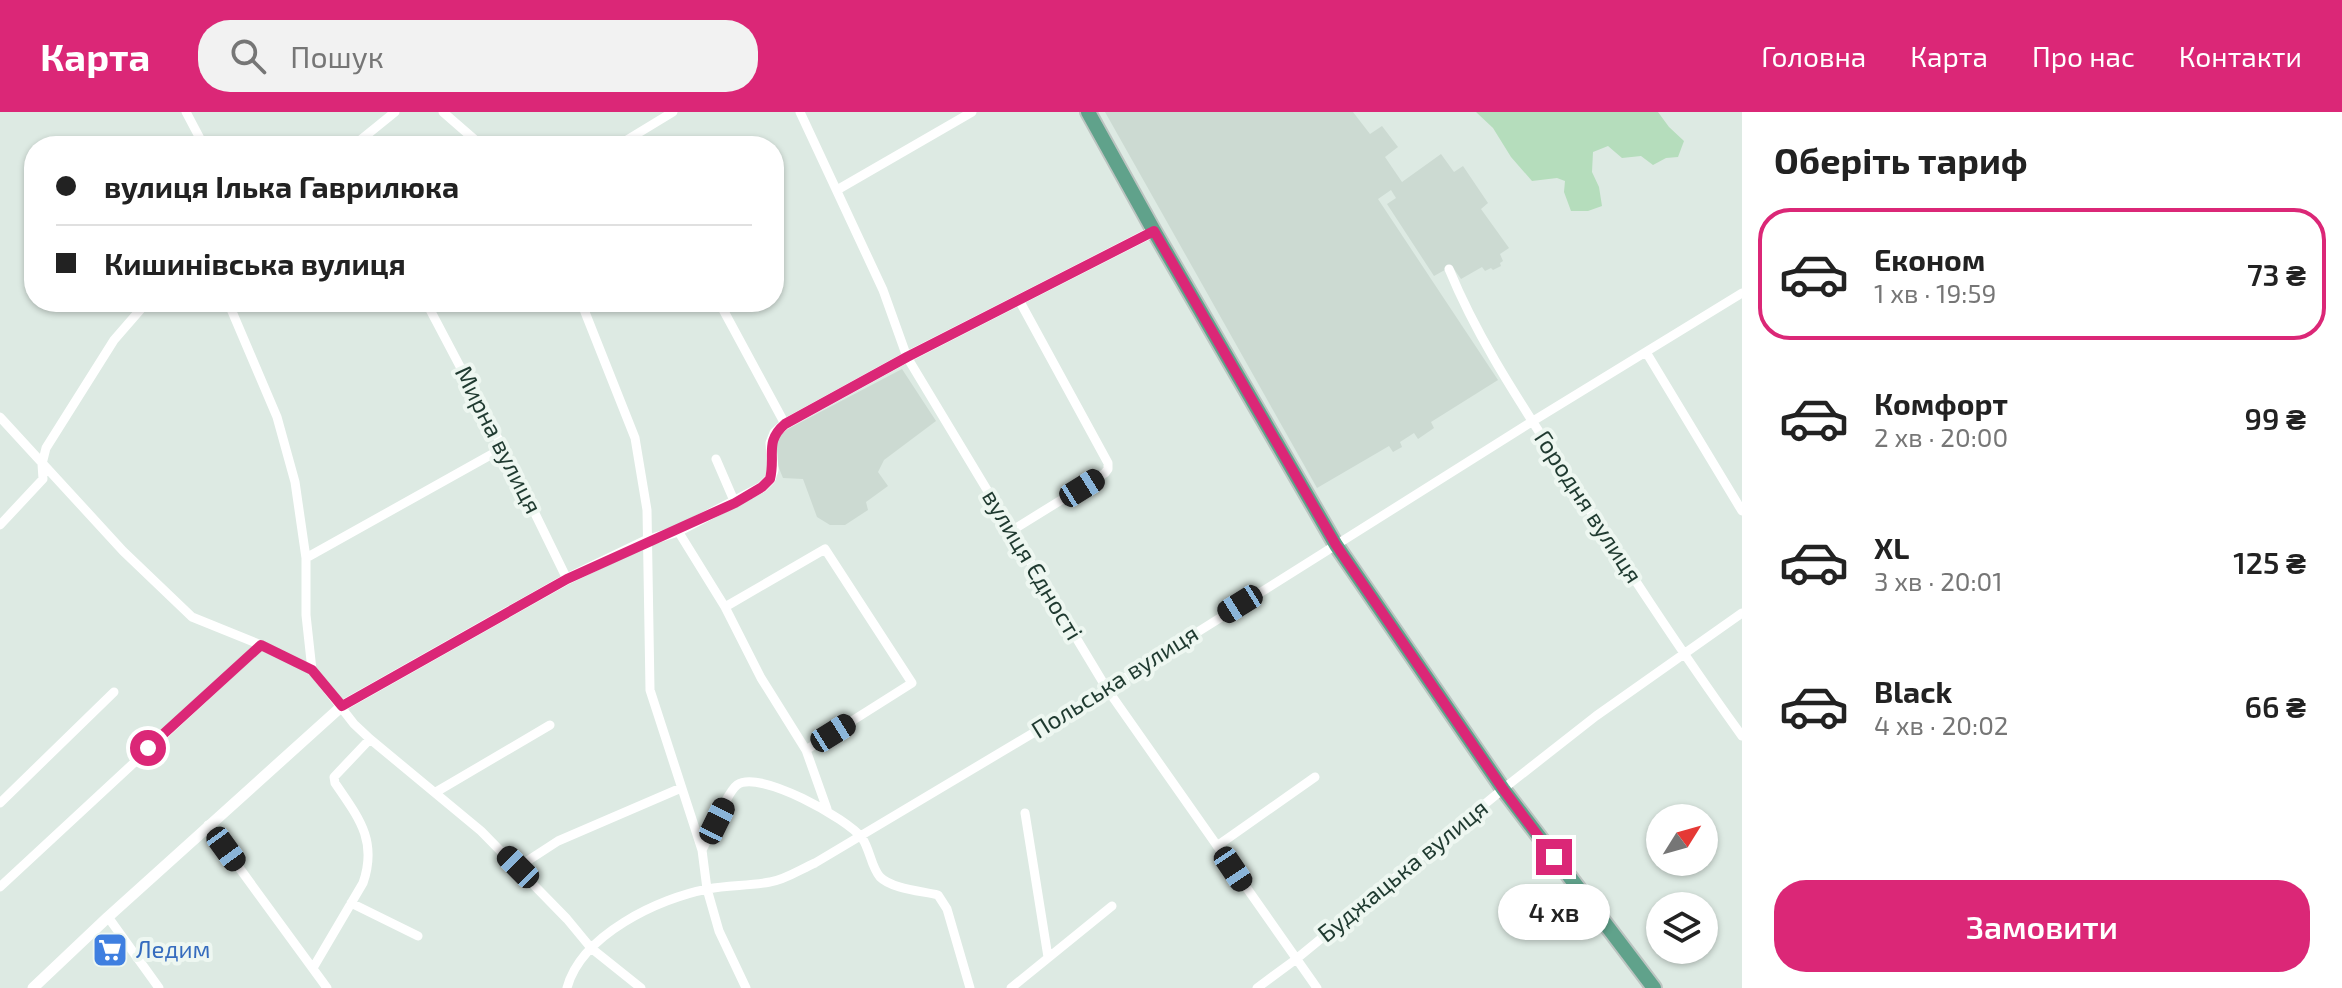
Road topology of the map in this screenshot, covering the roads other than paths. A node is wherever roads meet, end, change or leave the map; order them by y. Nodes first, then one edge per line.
1 (186, 112) edge
2 (395, 112) edge
3 (443, 112) edge
4 (673, 112) edge
5 (800, 112) edge
6 (972, 112) edge
7 (1088, 112) edge
8 (199, 136) edge
9 (365, 136) edge
10 (471, 136) edge
11 (633, 136) edge
12 (837, 190) junction
13 (1154, 231) junction
14 (1449, 269) dead end
15 (1742, 293) edge
16 (1019, 300) junction
17 (138, 312) edge
18 (232, 312) edge
19 (431, 312) edge
20 (585, 312) edge
21 (724, 312) edge
22 (1646, 352) junction
23 (907, 357) junction
24 (0, 417) edge
25 (1533, 421) junction
26 (785, 424) junction
27 (503, 448) junction
28 (716, 459) dead end
29 (42, 464) junction
30 (735, 503) junction
31 (1742, 511) edge
32 (0, 525) edge
33 (678, 531) junction
34 (1011, 531) junction
35 (646, 541) junction
36 (1336, 545) junction
37 (306, 558) junction
38 (567, 579) junction
39 (725, 607) junction
40 (1742, 613) edge
41 (261, 645) junction
42 (1683, 654) junction
43 (312, 670) junction
44 (1107, 689) junction
45 (114, 692) dead end
46 (342, 706) junction
47 (550, 725) dead end
48 (1742, 736) edge
49 (370, 739) junction
50 (806, 750) junction
51 (1315, 777) dead end
52 (681, 788) junction
53 (1503, 789) junction
54 (436, 792) junction
55 (0, 802) edge
56 (827, 809) junction
57 (1025, 813) dead end
58 (208, 825) junction
59 (861, 836) junction
60 (1217, 846) junction
61 (702, 850) junction
62 (518, 867) junction
63 (0, 887) edge
64 (707, 889) junction
65 (351, 903) junction
66 (1112, 906) dead end
67 (108, 917) junction
68 (418, 936) dead end
69 (591, 948) junction
70 (1048, 957) junction
71 (1295, 960) junction
72 (313, 968) junction
73 (33, 988) edge
74 (159, 988) edge
75 (327, 988) edge
76 (567, 988) edge
77 (641, 988) edge
78 (746, 988) edge
79 (970, 988) edge
80 (1011, 988) edge
81 (1257, 988) edge
82 (1317, 988) edge
83 (1654, 988) edge

1 - 8 street
2 - 9 street
3 - 10 street
4 - 11 street
5 - 12 street, вулиця Єдності
6 - 12 street
7 - 13 main road
12 - 23 street, вулиця Єдності
13 - 16 street
13 - 36 main road
14 - 25 street, Городня вулиця
15 - 22 street, Польська вулиця
16 - 23 street
16 - 34 street
17 - 29 street
18 - 37 street
19 - 27 street, Мирна вулиця
20 - 35 street
21 - 26 street
22 - 25 street, Польська вулиця
22 - 31 street
23 - 26 street
23 - 34 street, вулиця Єдності
24 - 29 street
25 - 36 street, Польська вулиця
25 - 42 street, Городня вулиця
26 - 30 street
27 - 37 street
27 - 38 street, Мирна вулиця
28 - 30 street
29 - 32 street
29 - 41 street
30 - 33 street
33 - 35 street
33 - 39 street
34 - 44 street, вулиця Єдності
35 - 38 street
35 - 52 street
36 - 44 street, Польська вулиця
36 - 53 main road
37 - 43 street
38 - 46 street
39 - 50 street
39 - 50 street
40 - 42 street, Буджацька вулиця
41 - 43 street
41 - 63 street
42 - 48 street, Городня вулиця
42 - 53 street, Буджацька вулиця
43 - 46 street
44 - 59 street, Польська вулиця
44 - 60 street, вулиця Єдності
45 - 55 street
46 - 49 street
46 - 58 street
47 - 54 street
49 - 54 street
49 - 65 street
50 - 56 street
51 - 60 street
52 - 61 street
52 - 62 street
53 - 71 street, Буджацька вулиця
53 - 83 main road
54 - 62 street
56 - 59 street
56 - 61 street
57 - 70 street
58 - 67 street
58 - 72 street
59 - 64 street, Польська вулиця
59 - 79 street
60 - 71 street, вулиця Єдності
61 - 64 street
62 - 69 street
64 - 69 street, Польська вулиця
64 - 78 street
65 - 68 street
65 - 72 street
66 - 70 street
67 - 73 street
67 - 74 street
69 - 76 street, Польська вулиця
69 - 77 street
70 - 80 street
71 - 81 street, Буджацька вулиця
71 - 82 street, вулиця Єдності
72 - 75 street

